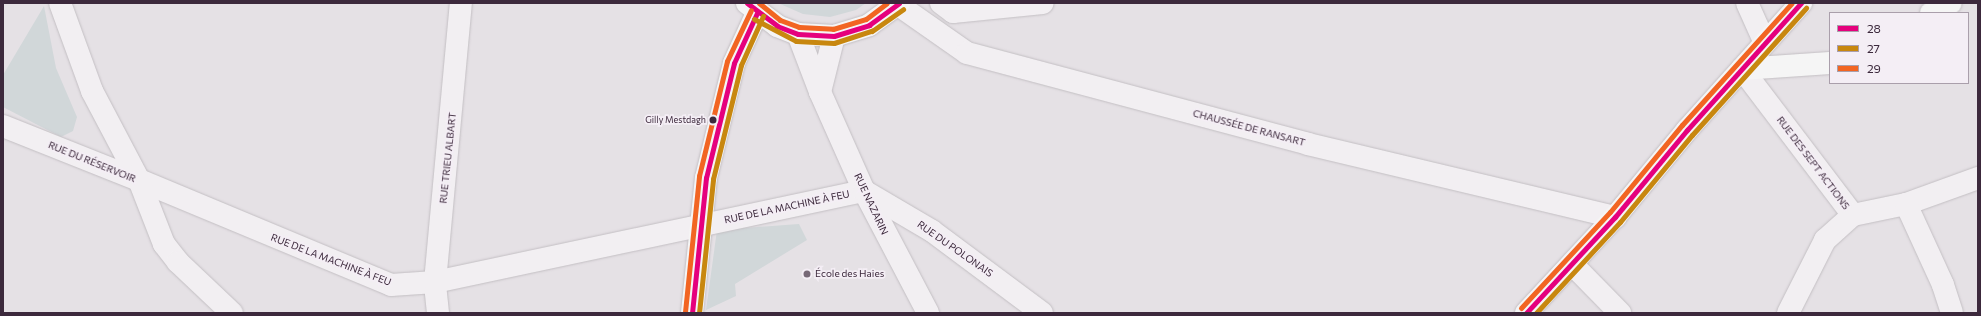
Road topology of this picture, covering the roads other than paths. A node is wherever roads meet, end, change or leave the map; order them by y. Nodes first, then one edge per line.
1 (60, 3) edge
2 (461, 3) edge
3 (941, 3) edge
4 (1043, 3) edge
5 (1747, 3) edge
6 (1801, 3) edge
7 (1951, 3) edge
8 (898, 4) edge
9 (752, 8) edge
10 (1933, 12) edge
11 (798, 34) junction
12 (834, 36) junction
13 (1765, 43) junction
14 (1829, 63) edge
15 (1742, 69) junction
16 (820, 92) junction
17 (3, 126) edge
18 (1978, 178) edge
19 (139, 180) junction
20 (864, 191) junction
21 (1906, 204) junction
22 (1853, 215) junction
23 (1615, 217) junction
24 (700, 226) junction
25 (1572, 264) junction
26 (435, 282) junction
27 (232, 313) edge
28 (438, 313) edge
29 (692, 313) edge
30 (928, 313) edge
31 (1042, 313) edge
32 (1526, 313) edge
33 (1620, 313) edge
34 (1788, 313) edge
35 (1952, 313) edge

1 - 19 street
2 - 26 street, RUE TRIEU ALBART
3 - 4 street
5 - 13 street
6 - 13 main road
7 - 10 main road
8 - 12 main road
8 - 23 street, CHAUSSÉE DE RANSART
9 - 11 main road
9 - 24 main road
11 - 12 main road
11 - 16 street, RUE NAZARIN
12 - 16 street
13 - 15 main road
14 - 15 main road
15 - 22 street, RUE DES SEPT ACTIONS
15 - 23 main road
16 - 20 street, RUE NAZARIN
17 - 19 street, RUE DU RÉSERVOIR
18 - 21 street, RUE DES SEPT ACTIONS
19 - 26 street, RUE DE LA MACHINE À FEU
19 - 27 street, RUE DU RÉSERVOIR
20 - 24 street, RUE DE LA MACHINE À FEU
20 - 30 street, RUE NAZARIN
20 - 31 street, RUE DU POLONAIS
21 - 22 street, RUE DES SEPT ACTIONS
21 - 35 street
22 - 34 street
23 - 25 main road
24 - 26 street, RUE DE LA MACHINE À FEU
24 - 29 main road
25 - 32 main road
25 - 33 street
26 - 28 street, RUE TRIEU ALBART

